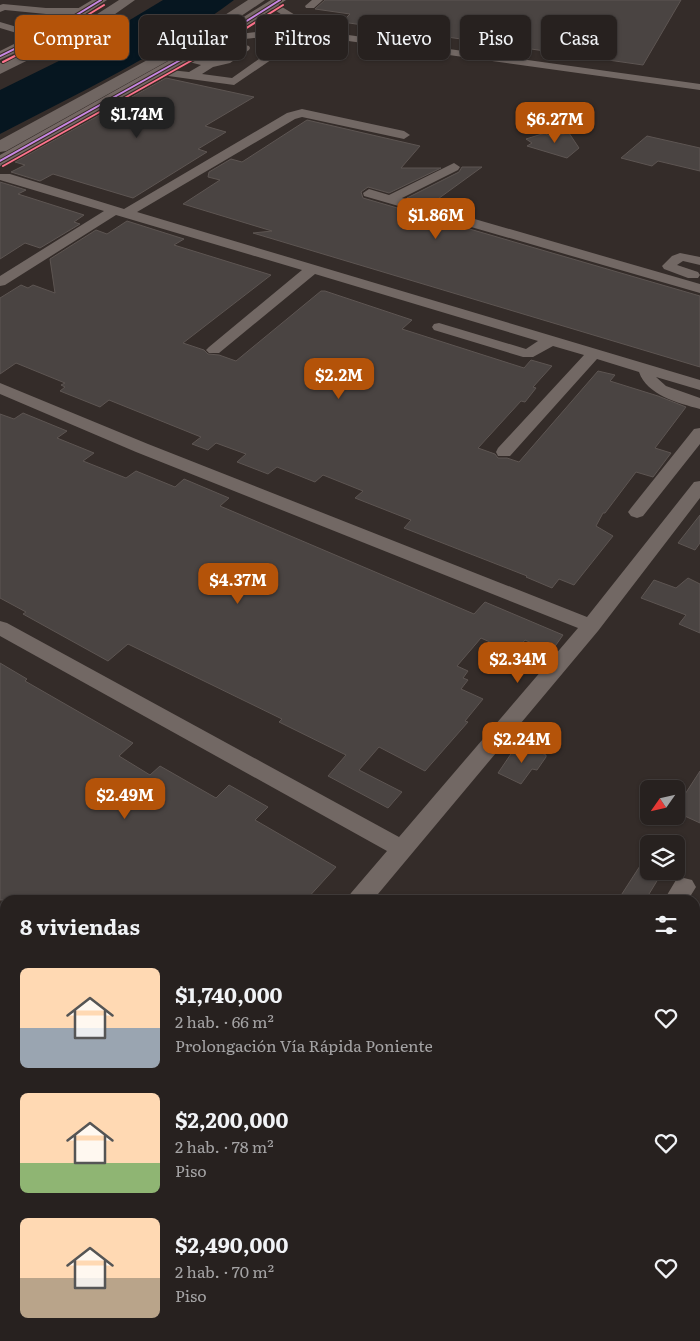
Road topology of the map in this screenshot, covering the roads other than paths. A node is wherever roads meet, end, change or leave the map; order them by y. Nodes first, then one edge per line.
1 (101, 0) edge
2 (128, 0) edge
3 (258, 0) edge
4 (277, 3) edge
5 (1, 7) edge
6 (84, 10) junction
7 (76, 15) edge
8 (292, 15) edge
9 (246, 22) edge
10 (0, 25) edge
11 (15, 30) edge
12 (348, 34) edge
13 (348, 34) edge
14 (15, 49) edge
15 (0, 56) edge
16 (182, 60) edge
17 (193, 60) edge
18 (266, 60) edge
19 (226, 61) joint
20 (210, 64) junction
21 (256, 67) junction
22 (0, 69) edge
23 (161, 72) junction
24 (193, 75) junction
25 (700, 80) edge
26 (700, 87) edge
27 (404, 135) dead end
28 (4, 155) edge
29 (454, 167) dead end
30 (5, 177) dead end
31 (369, 194) dead end
32 (391, 199) junction
33 (122, 211) junction
34 (700, 261) edge
35 (314, 268) junction
36 (700, 277) edge
37 (0, 282) edge
38 (700, 289) edge
39 (439, 328) dead end
40 (550, 341) junction
41 (214, 350) dead end
42 (593, 354) junction
43 (646, 369) junction
44 (700, 385) edge
45 (0, 388) edge
46 (700, 404) edge
47 (700, 433) edge
48 (504, 452) dead end
49 (700, 486) edge
50 (637, 512) dead end
51 (590, 626) junction
52 (0, 628) edge
53 (402, 849) junction
54 (363, 895) edge

1 - 6 main road
2 - 22 highway
3 - 28 highway
4 - 8 street
4 - 9 main road
5 - 6 street
6 - 7 main road
10 - 11 street
12 - 25 street
13 - 26 street
14 - 15 main road
16 - 23 main road
17 - 20 street
18 - 21 street
19 - 20 street
19 - 21 street
20 - 24 street
21 - 24 street
23 - 24 street
23 - 28 main road
27 - 33 street
29 - 32 street
30 - 33 street
31 - 32 street
32 - 38 street
33 - 35 street
33 - 37 street
34 - 36 street
35 - 40 street
35 - 41 street
39 - 40 street
40 - 42 street
42 - 43 street
42 - 48 street
43 - 44 street
43 - 46 street
45 - 51 street
47 - 50 street
49 - 51 street
51 - 53 street
52 - 53 street
53 - 54 street

